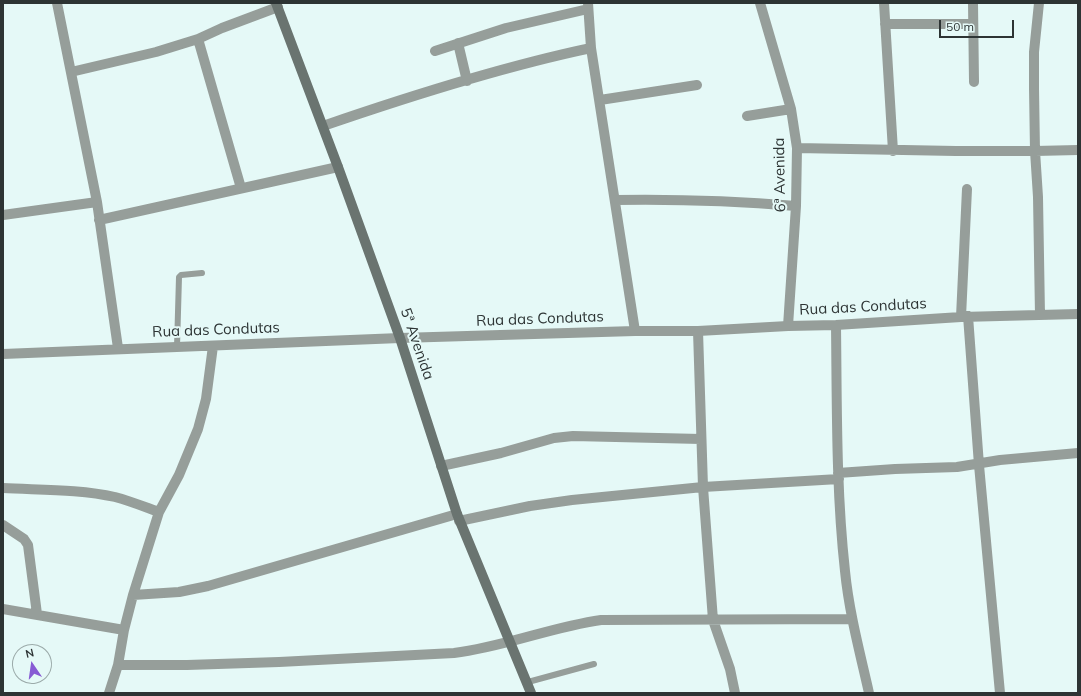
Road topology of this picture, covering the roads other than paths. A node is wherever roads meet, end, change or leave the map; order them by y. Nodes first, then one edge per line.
1 (57, 3) edge
2 (760, 3) edge
3 (884, 3) edge
4 (973, 3) edge
5 (1039, 3) edge
6 (277, 5) edge
7 (588, 6) edge
8 (885, 24) junction
9 (972, 24) junction
10 (198, 39) junction
11 (458, 43) junction
12 (591, 48) junction
13 (436, 51) dead end
14 (71, 72) junction
15 (467, 80) junction
16 (974, 82) dead end
17 (698, 86) dead end
18 (600, 100) junction
19 (790, 109) junction
20 (747, 116) dead end
21 (323, 126) junction
22 (797, 148) junction
23 (1078, 150) edge
24 (893, 151) junction
25 (1035, 151) junction
26 (338, 167) junction
27 (241, 188) junction
28 (967, 189) dead end
29 (615, 200) junction
30 (96, 202) junction
31 (796, 206) junction
32 (3, 215) edge
33 (99, 220) junction
34 (202, 273) dead end
35 (1078, 314) edge
36 (1040, 315) junction
37 (964, 316) junction
38 (836, 325) junction
39 (788, 326) junction
40 (635, 331) junction
41 (698, 331) junction
42 (400, 338) junction
43 (213, 346) junction
44 (177, 347) junction
45 (118, 348) junction
46 (3, 354) edge
47 (701, 439) junction
48 (1078, 453) edge
49 (979, 465) junction
50 (441, 466) junction
51 (839, 476) junction
52 (703, 487) junction
53 (3, 488) edge
54 (159, 512) junction
55 (458, 517) junction
56 (3, 525) edge
57 (134, 595) junction
58 (3, 609) edge
59 (37, 614) junction
60 (852, 619) junction
61 (712, 620) junction
62 (124, 630) junction
63 (509, 642) junction
64 (594, 664) dead end
65 (118, 665) junction
66 (528, 682) junction
67 (112, 692) edge
68 (531, 693) edge
69 (735, 693) edge
70 (869, 693) edge
71 (1000, 693) edge

1 - 14 street
2 - 19 street, 6ª Avenida
3 - 8 street
4 - 9 street
5 - 25 street
6 - 10 street
6 - 21 street, 5ª Avenida
7 - 11 street
7 - 12 street
8 - 9 street
8 - 24 street
9 - 16 street
10 - 14 street
10 - 27 street
11 - 13 street
11 - 15 street
12 - 15 street
12 - 18 street
14 - 30 street
15 - 21 street
17 - 18 street
18 - 29 street
19 - 20 street
19 - 22 street, 6ª Avenida
21 - 26 street, 5ª Avenida
22 - 24 street
22 - 31 street, 6ª Avenida
23 - 25 street
24 - 25 street
25 - 36 street
26 - 27 street
26 - 42 street, 5ª Avenida
27 - 33 street
28 - 37 street
29 - 31 street
29 - 40 street
30 - 32 street
30 - 33 street
31 - 39 street, 6ª Avenida
33 - 45 street
34 - 44 lane
35 - 36 street, Rua das Condutas
36 - 37 street, Rua das Condutas
37 - 38 street, Rua das Condutas
37 - 49 street
38 - 39 street, Rua das Condutas
38 - 51 street
39 - 41 street, Rua das Condutas
40 - 41 street, Rua das Condutas
40 - 42 street, Rua das Condutas
41 - 47 street
42 - 43 street, Rua das Condutas
42 - 50 street, 5ª Avenida
43 - 44 street, Rua das Condutas
43 - 54 street
44 - 45 street, Rua das Condutas
45 - 46 street, Rua das Condutas
47 - 50 street
47 - 52 street
48 - 49 street
49 - 51 street
49 - 71 street
50 - 55 street, 5ª Avenida
51 - 52 street
51 - 60 street
52 - 55 street
52 - 61 street
53 - 54 street
54 - 57 street
55 - 57 street
55 - 63 street, 5ª Avenida
56 - 59 street
57 - 62 street
58 - 59 street
59 - 62 street
60 - 61 street
60 - 70 street
61 - 63 street
61 - 69 street
62 - 65 street
63 - 65 street
63 - 66 street, 5ª Avenida
64 - 66 lane
65 - 67 street
66 - 68 street, 5ª Avenida

